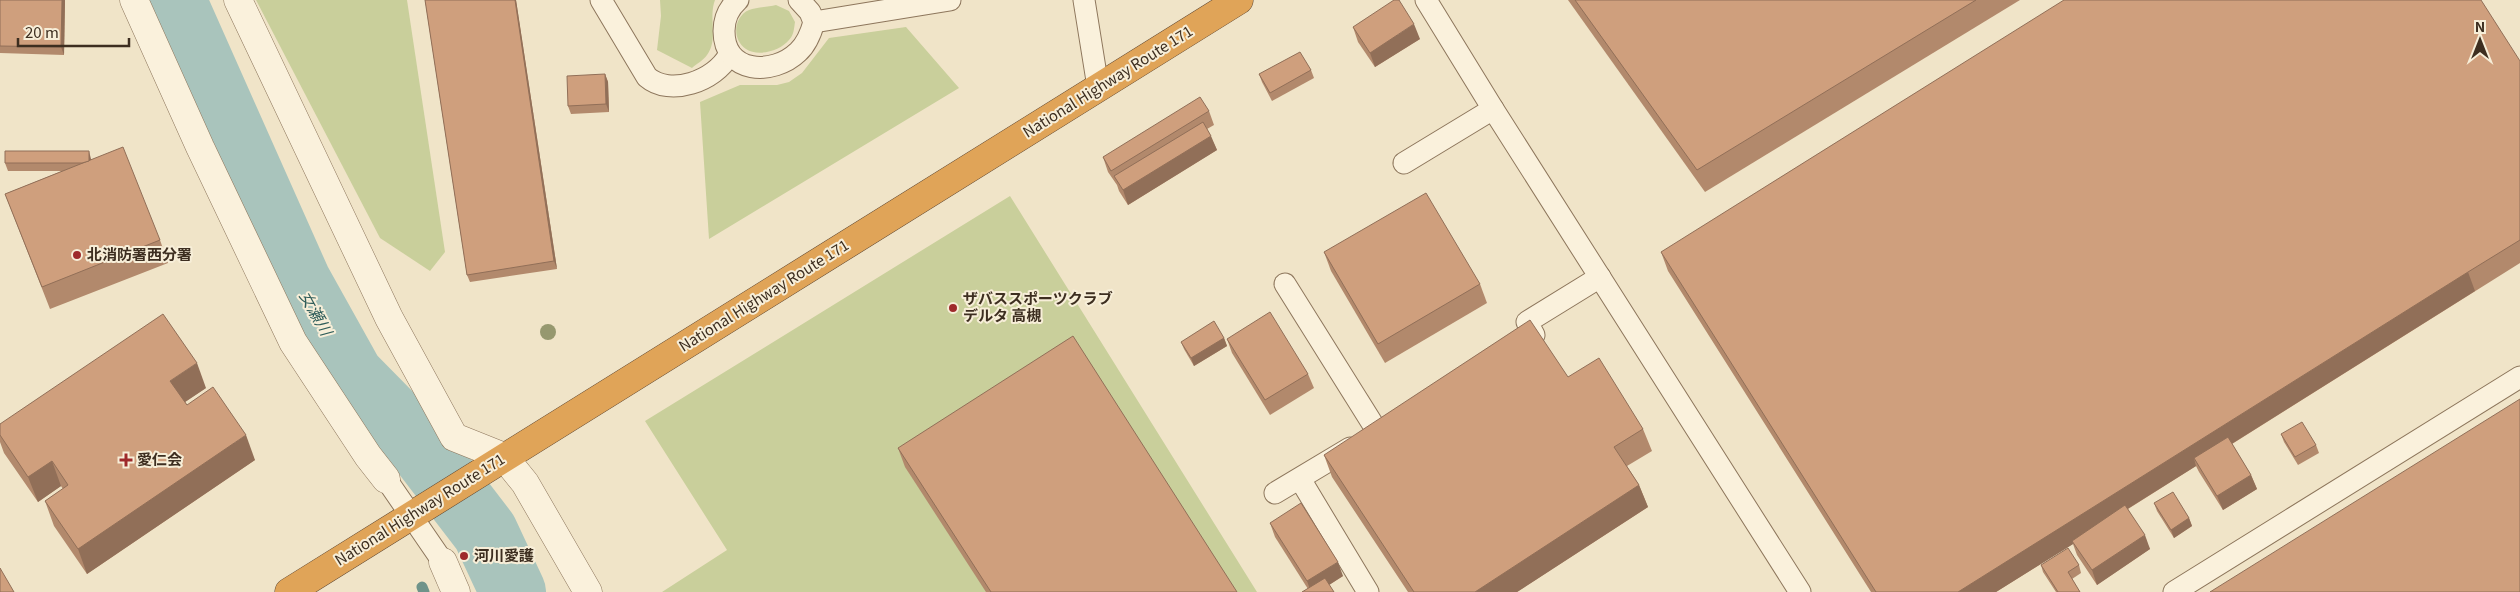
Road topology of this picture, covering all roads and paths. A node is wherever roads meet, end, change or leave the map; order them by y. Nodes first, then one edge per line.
1 (134, 0) edge
2 (238, 0) edge
3 (601, 0) edge
4 (738, 0) edge
5 (799, 0) edge
6 (950, 0) edge
7 (1084, 0) edge
8 (1239, 0) edge
9 (1426, 0) edge
10 (814, 22) junction
11 (729, 55) junction
12 (1098, 87) junction
13 (1493, 109) junction
14 (1404, 163) dead end
15 (1600, 277) junction
16 (1285, 284) dead end
17 (1509, 350) edge
18 (2520, 377) edge
19 (504, 457) junction
20 (386, 479) joint
21 (1300, 479) junction
22 (1276, 494) dead end
23 (419, 512) junction
24 (443, 562) joint
25 (289, 592) edge
26 (456, 592) edge
27 (588, 592) edge
28 (1368, 592) edge
29 (1800, 592) edge
30 (2174, 592) edge

1 - 20 street
2 - 19 street
3 - 11 lane
4 - 11 lane
5 - 10 lane
6 - 10 lane
7 - 12 lane
8 - 12 highway, National Highway Route 171
9 - 13 lane
10 - 11 lane
12 - 19 highway, National Highway Route 171
13 - 14 lane
13 - 15 lane
15 - 17 lane
15 - 29 lane
16 - 21 lane
18 - 30 lane
19 - 23 highway, National Highway Route 171
19 - 27 street
20 - 23 lane
21 - 22 lane
21 - 28 lane
23 - 24 lane
23 - 25 highway, National Highway Route 171
24 - 26 street

